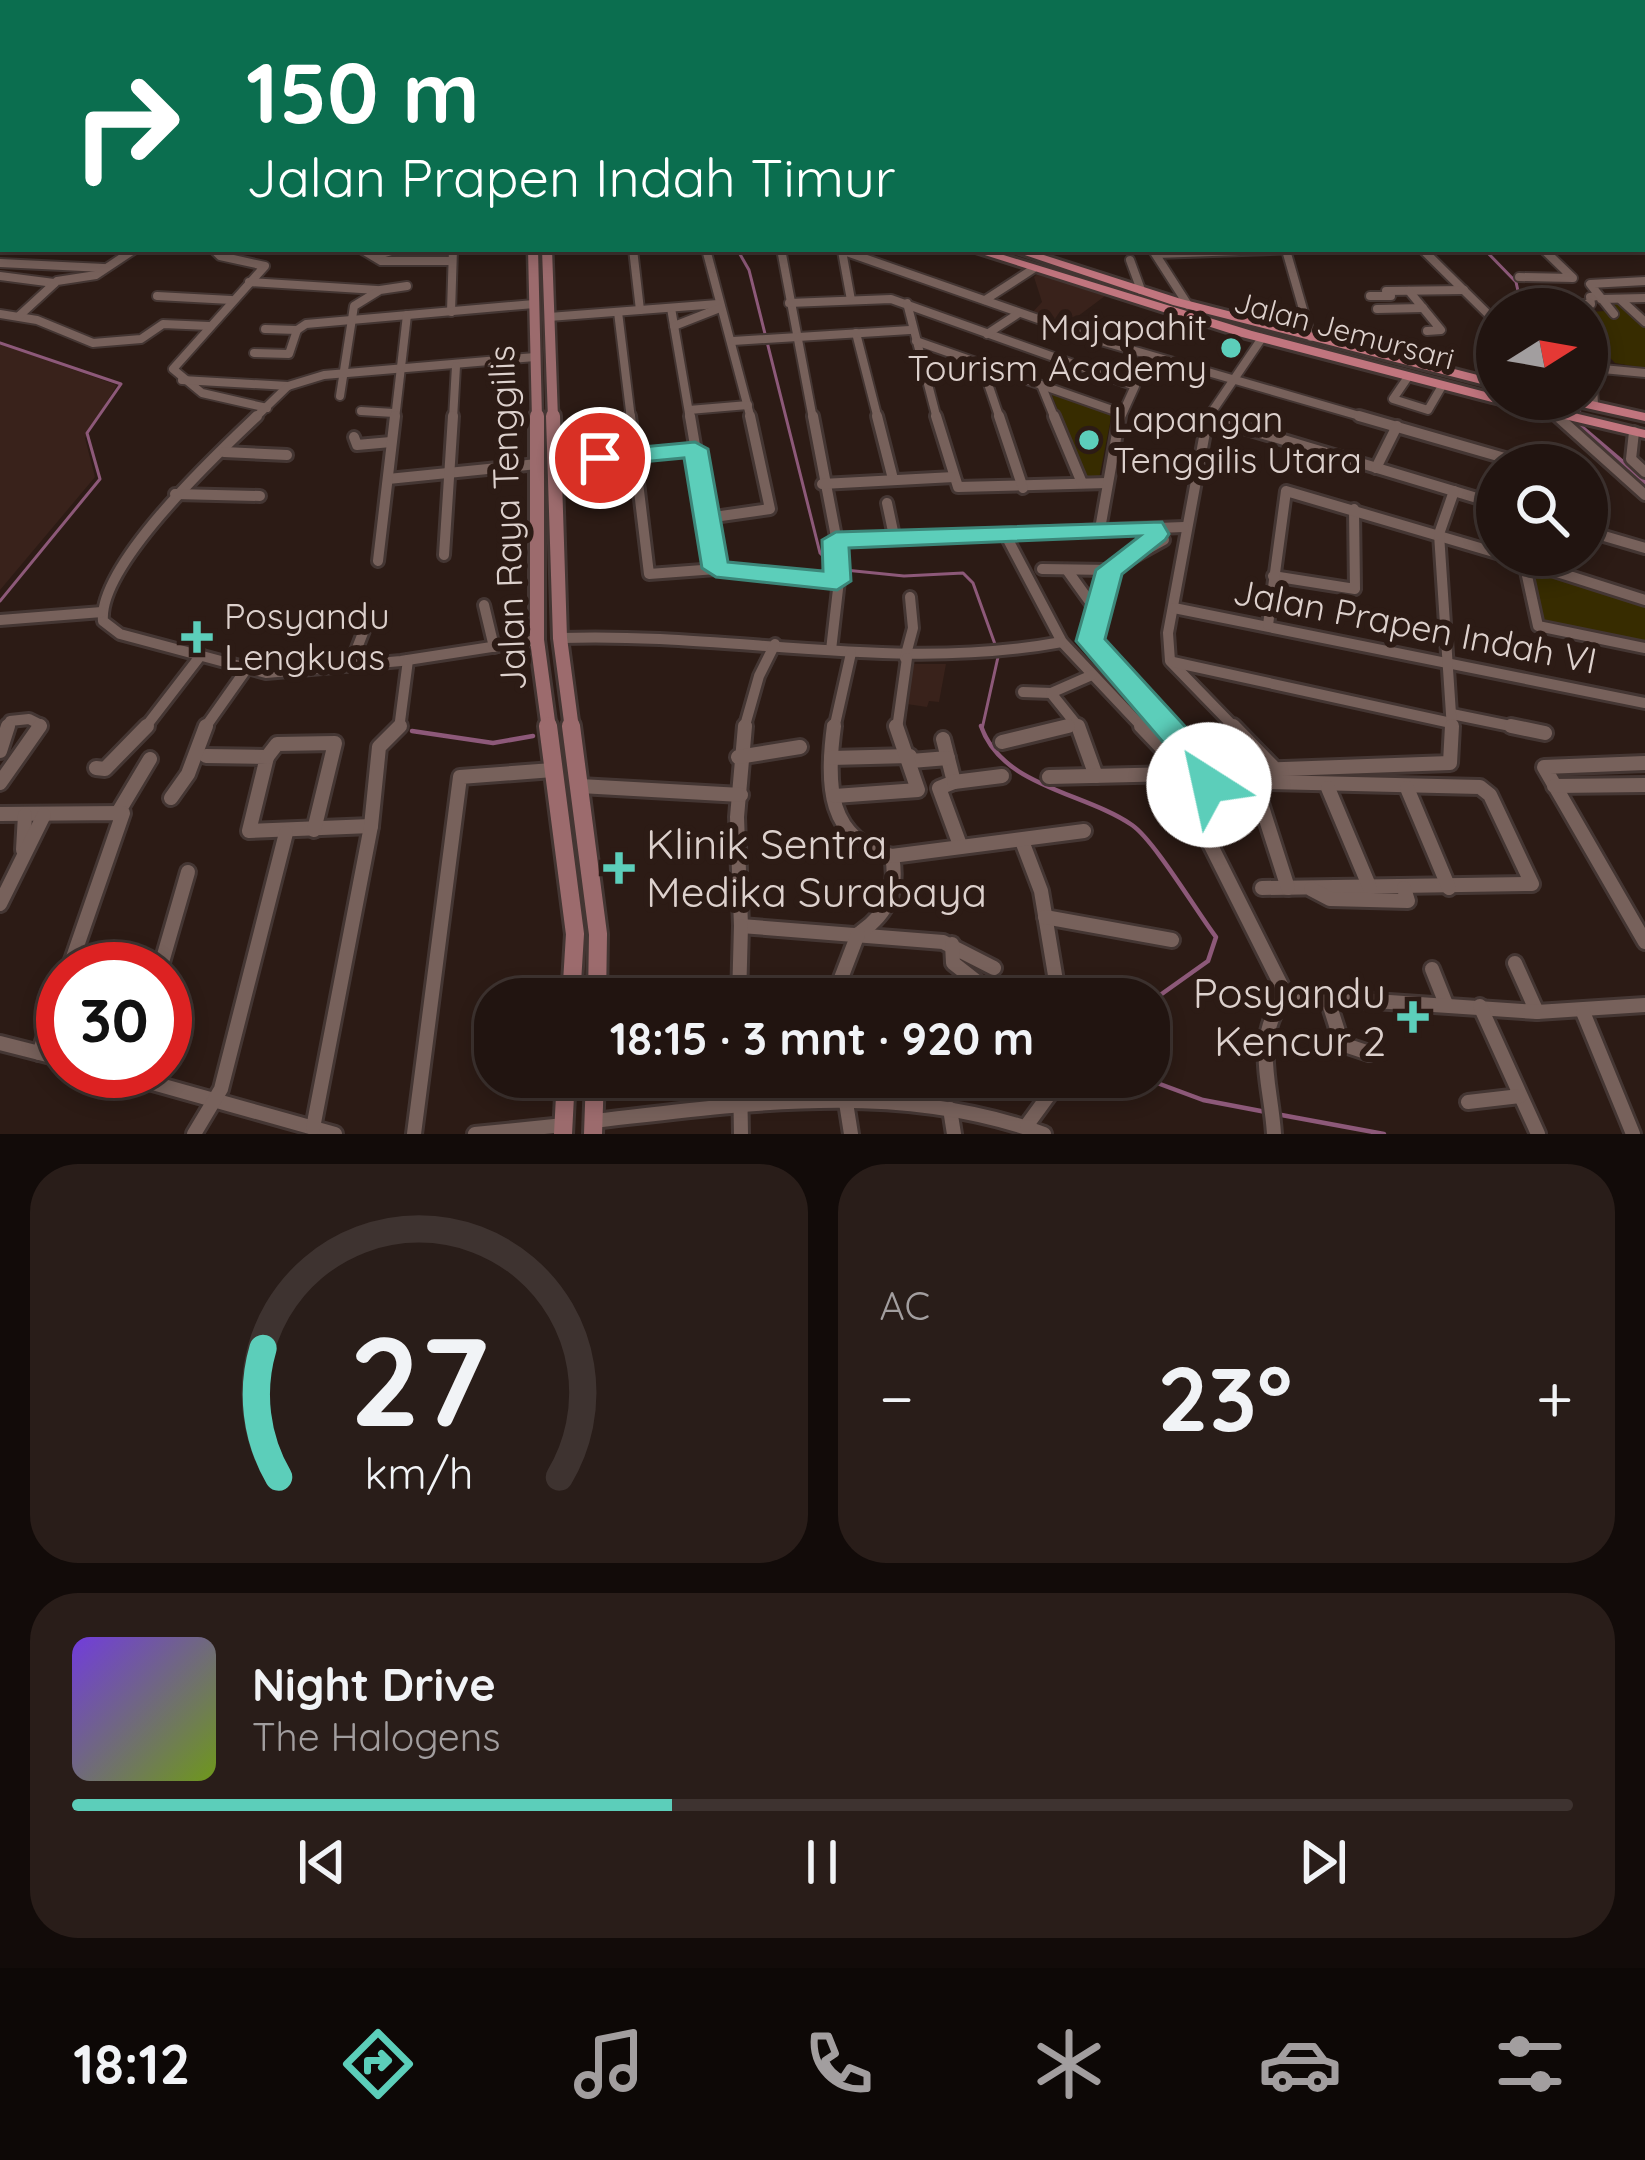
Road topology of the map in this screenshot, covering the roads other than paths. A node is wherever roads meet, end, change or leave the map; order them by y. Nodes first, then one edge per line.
1 (130, 252) edge
2 (217, 252) edge
3 (366, 252) edge
4 (388, 252) edge
5 (453, 252) edge
6 (540, 252) edge
7 (633, 252) edge
8 (707, 252) edge
9 (781, 252) edge
10 (840, 252) edge
11 (846, 252) edge
12 (994, 252) edge
13 (1154, 252) edge
14 (1287, 252) edge
15 (1425, 252) edge
16 (1547, 252) edge
17 (372, 257) junction
18 (1038, 258) edge
19 (1130, 260) dead end
20 (452, 261) junction
21 (0, 263) edge
22 (104, 268) junction
23 (0, 276) edge
24 (1520, 278) dead end
25 (1645, 281) edge
26 (249, 282) junction
27 (54, 284) junction
28 (407, 286) dead end
29 (1593, 288) edge
30 (1464, 290) junction
31 (378, 291) junction
32 (1128, 291) junction
33 (1386, 291) dead end
34 (1411, 293) junction
35 (157, 296) dead end
36 (1370, 296) dead end
37 (1608, 298) edge
38 (1645, 298) edge
39 (231, 299) junction
40 (1620, 299) junction
41 (851, 300) junction
42 (985, 300) junction
43 (1476, 302) edge
44 (789, 303) junction
45 (907, 303) junction
46 (534, 304) junction
47 (1188, 304) junction
48 (719, 306) junction
49 (671, 308) junction
50 (1423, 308) junction
51 (1608, 308) edge
52 (1377, 309) dead end
53 (640, 310) junction
54 (451, 312) junction
55 (618, 312) junction
56 (1019, 313) junction
57 (0, 314) edge
58 (1614, 314) dead end
59 (407, 315) junction
60 (19, 316) junction
61 (549, 317) junction
62 (351, 319) junction
63 (1645, 322) edge
64 (209, 326) junction
65 (674, 326) junction
66 (266, 329) dead end
67 (297, 330) junction
68 (910, 330) junction
69 (1427, 332) dead end
70 (856, 333) junction
71 (987, 334) junction
72 (795, 337) junction
73 (1311, 337) junction
74 (1262, 338) junction
75 (734, 341) junction
76 (916, 341) junction
77 (254, 352) dead end
78 (536, 357) junction
79 (456, 366) junction
80 (982, 366) junction
81 (1608, 368) edge
82 (398, 370) junction
83 (1645, 373) edge
84 (343, 374) junction
85 (1408, 377) junction
86 (1476, 379) edge
87 (178, 380) junction
88 (1233, 380) junction
89 (289, 386) junction
90 (1442, 386) junction
91 (1042, 387) junction
92 (1476, 394) edge
93 (340, 395) dead end
94 (554, 403) junction
95 (536, 404) junction
96 (748, 405) junction
97 (267, 408) junction
98 (688, 410) junction
99 (361, 411) dead end
100 (1608, 412) edge
101 (394, 413) junction
102 (1121, 413) junction
103 (1645, 416) edge
104 (1207, 417) junction
105 (1608, 418) edge
106 (1577, 420) edge
107 (1397, 426) junction
108 (1640, 433) edge
109 (354, 437) dead end
110 (392, 442) junction
111 (695, 449) junction
112 (1476, 449) edge
113 (220, 452) junction
114 (287, 455) dead end
115 (635, 455) junction
116 (556, 463) junction
117 (537, 464) junction
118 (1376, 468) junction
119 (1645, 472) edge
120 (449, 473) junction
121 (388, 478) junction
122 (893, 479) junction
123 (955, 482) junction
124 (1082, 483) junction
125 (822, 484) junction
126 (1108, 484) junction
127 (1024, 488) junction
128 (1454, 491) junction
129 (175, 494) junction
130 (1645, 495) edge
131 (260, 496) dead end
132 (1476, 498) edge
133 (886, 503) dead end
134 (1354, 509) junction
135 (707, 518) junction
136 (1184, 527) junction
137 (1100, 529) junction
138 (1005, 534) junction
139 (1157, 534) junction
140 (1438, 534) junction
141 (894, 536) junction
142 (1608, 537) edge
143 (560, 539) junction
144 (541, 540) junction
145 (836, 540) junction
146 (1183, 541) junction
147 (1476, 546) edge
148 (1645, 548) edge
149 (444, 555) dead end
150 (378, 561) dead end
151 (716, 568) junction
152 (1042, 569) dead end
153 (1066, 570) junction
154 (1110, 570) junction
155 (839, 573) junction
156 (1273, 576) junction
157 (1528, 576) edge
158 (1569, 576) edge
159 (910, 597) dead end
160 (1645, 600) edge
161 (484, 605) dead end
162 (1174, 608) junction
163 (1095, 609) junction
164 (102, 612) junction
165 (0, 620) edge
166 (368, 620) dead end
167 (1268, 625) junction
168 (560, 638) junction
169 (537, 640) junction
170 (1061, 642) junction
171 (775, 644) junction
172 (494, 647) junction
173 (1645, 648) edge
174 (831, 650) junction
175 (851, 652) junction
176 (201, 655) junction
177 (906, 658) junction
178 (408, 660) junction
179 (1170, 661) junction
180 (1449, 663) junction
181 (350, 667) junction
182 (245, 670) junction
183 (1092, 675) junction
184 (1023, 692) dead end
185 (1051, 693) junction
186 (1645, 703) edge
187 (1452, 718) junction
188 (1076, 724) junction
189 (1545, 733) dead end
190 (944, 739) dead end
191 (1002, 742) dead end
192 (800, 747) dead end
193 (0, 751) edge
194 (206, 755) dead end
195 (267, 757) junction
196 (738, 757) junction
197 (831, 758) junction
198 (910, 758) junction
199 (948, 758) junction
200 (149, 759) dead end
201 (1645, 764) edge
202 (1272, 766) junction
203 (1203, 767) junction
204 (96, 768) dead end
205 (553, 770) junction
206 (1178, 774) junction
207 (1002, 776) dead end
208 (1049, 776) dead end
209 (1096, 776) junction
210 (1229, 776) junction
211 (953, 782) junction
212 (0, 783) edge
213 (1255, 785) junction
214 (1554, 785) junction
215 (1645, 785) edge
216 (580, 786) junction
217 (1328, 788) junction
218 (1407, 788) junction
219 (741, 795) junction
220 (835, 796) junction
221 (171, 798) dead end
222 (119, 812) junction
223 (0, 814) edge
224 (25, 815) junction
225 (44, 815) junction
226 (371, 826) junction
227 (314, 830) junction
228 (1084, 831) dead end
229 (286, 833) junction
230 (1022, 841) junction
231 (960, 845) junction
232 (22, 850) junction
233 (892, 856) junction
234 (188, 872) dead end
235 (1288, 888) junction
236 (1308, 888) junction
237 (1370, 888) junction
238 (1404, 888) junction
239 (1449, 888) junction
240 (1262, 889) dead end
241 (0, 904) edge
242 (1045, 917) junction
243 (741, 926) junction
244 (858, 934) junction
245 (1172, 940) dead end
246 (79, 942) edge
247 (168, 942) edge
248 (1645, 943) edge
249 (952, 944) junction
250 (1515, 963) dead end
251 (994, 968) dead end
252 (1432, 969) dead end
253 (572, 978) edge
254 (597, 978) edge
255 (740, 978) edge
256 (841, 978) edge
257 (972, 978) edge
258 (1055, 978) edge
259 (1286, 995) junction
260 (1328, 998) junction
261 (1446, 1004) junction
262 (1645, 1005) edge
263 (1480, 1006) junction
264 (1537, 1012) junction
265 (1582, 1012) junction
266 (0, 1043) edge
267 (36, 1052) edge
268 (1369, 1053) dead end
269 (192, 1095) edge
270 (1520, 1096) junction
271 (565, 1098) edge
272 (739, 1098) edge
273 (1047, 1098) edge
274 (846, 1100) junction
275 (1468, 1102) dead end
276 (214, 1103) junction
277 (739, 1106) junction
278 (950, 1109) junction
279 (1027, 1126) junction
280 (593, 1127) edge
281 (313, 1128) junction
282 (564, 1130) edge
283 (1274, 1130) edge
284 (194, 1134) edge
285 (335, 1134) edge
286 (414, 1134) edge
287 (475, 1134) edge
288 (741, 1134) edge
289 (851, 1134) edge
290 (954, 1134) edge
291 (1044, 1134) edge
292 (1538, 1134) edge
293 (1634, 1134) edge

1 - 22 street
2 - 26 street
3 - 17 street
4 - 17 street
5 - 20 street
6 - 46 main road, Jalan Raya Tenggilis
6 - 61 main road, Jalan Raya Tenggilis
7 - 53 street
8 - 48 street
9 - 44 street
10 - 41 street
11 - 42 street
12 - 18 main road, Jalan Jemursari
13 - 47 street
14 - 73 street
15 - 30 street
16 - 24 street
17 - 20 street
18 - 32 main road, Jalan Jemursari
18 - 42 street
19 - 32 street
20 - 54 street
21 - 22 street
22 - 27 street
23 - 27 street
25 - 29 street
26 - 31 street
26 - 39 street
27 - 60 street
28 - 31 street
30 - 34 street
30 - 43 street
31 - 62 street
32 - 47 main road, Jalan Jemursari
32 - 74 main road, Jalan Jemursari
33 - 34 street
34 - 36 street
34 - 50 street
35 - 39 street
37 - 40 street
38 - 40 street
39 - 64 street
40 - 63 street
41 - 44 street
41 - 45 street
42 - 56 street
44 - 72 street
45 - 68 street
45 - 71 street
46 - 54 street
46 - 78 main road, Jalan Raya Tenggilis
47 - 73 main road, Jalan Jemursari
48 - 49 street
48 - 65 street
48 - 75 street
49 - 53 street
49 - 65 street
50 - 52 street
50 - 69 street
51 - 58 street
53 - 55 street
54 - 59 street
55 - 61 street
55 - 115 street
56 - 71 street
56 - 88 street
57 - 60 street
59 - 62 street
59 - 82 street
60 - 64 street
61 - 94 main road, Jalan Raya Tenggilis
62 - 67 street
62 - 84 street
64 - 87 street
65 - 98 street
66 - 67 street
67 - 77 street
68 - 70 street
68 - 76 street
70 - 72 street
70 - 122 street
71 - 102 street
72 - 75 street
72 - 125 street
73 - 86 main road, Jalan Jemursari
74 - 85 main road, Jalan Jemursari
74 - 88 street
75 - 96 street
76 - 80 street
76 - 123 street
78 - 79 street
78 - 95 main road, Jalan Raya Tenggilis
79 - 82 street
79 - 120 street
80 - 91 street
80 - 127 street
81 - 83 street
82 - 84 street
82 - 101 street
84 - 89 street
84 - 93 street
85 - 90 main road, Jalan Jemursari
85 - 90 street
87 - 89 street
87 - 97 street
88 - 104 street
88 - 107 street
89 - 97 street
90 - 92 main road, Jalan Jemursari
91 - 102 street
91 - 124 street
94 - 95 main road
94 - 116 main road, Jalan Raya Tenggilis
95 - 117 main road, Jalan Raya Tenggilis
96 - 98 street
96 - 135 street
97 - 113 street
98 - 111 street
99 - 101 street
100 - 103 main road
101 - 110 street
102 - 126 street
104 - 118 street
104 - 136 street
105 - 108 main road
106 - 130 street
107 - 112 street
107 - 118 street
108 - 119 street
109 - 110 street
110 - 121 street
111 - 115 street
111 - 135 street
113 - 114 street
113 - 129 street
115 - 116 street
115 - 151 street
116 - 143 main road, Jalan Raya Tenggilis
117 - 120 street
117 - 144 main road, Jalan Raya Tenggilis
118 - 128 street
120 - 121 street
120 - 149 street
121 - 150 street
122 - 123 street
122 - 125 street
123 - 127 street
124 - 126 street
124 - 127 street
125 - 145 street
126 - 137 street
128 - 132 street
128 - 140 street
129 - 131 street
129 - 164 street
133 - 141 street
134 - 140 street
134 - 156 street
134 - 156 street
135 - 151 street
136 - 139 street
136 - 146 street
137 - 138 street
137 - 139 street
138 - 141 street
138 - 170 street
139 - 146 street
139 - 154 street
140 - 147 street
140 - 180 street
141 - 145 street
142 - 148 street
143 - 144 main road
143 - 168 main road, Jalan Raya Tenggilis
144 - 169 main road, Jalan Raya Tenggilis
145 - 155 street
146 - 162 street
151 - 155 street
152 - 153 street
153 - 154 street
153 - 163 street
154 - 163 street
155 - 174 street
156 - 167 street
157 - 173 street
158 - 160 street
159 - 177 street
161 - 172 street
162 - 167 street, Jalan Prapen Indah VI
162 - 179 street
163 - 203 street
164 - 165 street
164 - 176 street
166 - 181 street
167 - 180 street, Jalan Prapen Indah VI
168 - 171 street
168 - 216 main road, Jalan Raya Tenggilis
169 - 172 street
169 - 205 main road, Jalan Raya Tenggilis
170 - 177 street
170 - 183 street
171 - 174 street
171 - 196 street
172 - 178 street
174 - 175 street
175 - 177 street
175 - 197 street
176 - 182 street
176 - 204 street
177 - 198 street
178 - 181 street
178 - 226 street
179 - 187 street
179 - 202 street
180 - 186 street, Jalan Prapen Indah VI
180 - 187 street
181 - 182 street
182 - 221 street
183 - 185 street
183 - 206 street
184 - 185 street
185 - 188 street
187 - 189 street
187 - 202 street
188 - 191 street
188 - 209 street
190 - 199 street
192 - 196 street
193 - 212 street
194 - 195 street
195 - 227 street
195 - 229 street
196 - 219 street
197 - 198 street
197 - 220 street
198 - 199 street
198 - 220 street
199 - 211 street
200 - 222 street
201 - 214 street
202 - 210 street
203 - 210 street
203 - 210 street
205 - 253 main road, Jalan Raya Tenggilis
205 - 286 street
206 - 209 street
206 - 259 street
207 - 211 street
208 - 209 street
210 - 213 street
211 - 231 street
213 - 217 street
213 - 235 street
214 - 215 street
214 - 248 street
216 - 219 street
216 - 254 main road, Jalan Raya Tenggilis
217 - 218 street
217 - 237 street
218 - 239 street
218 - 239 street
219 - 243 street
220 - 233 street
222 - 225 street
222 - 246 street
223 - 224 street
224 - 225 street
224 - 232 street
225 - 232 street
226 - 227 street
226 - 281 street
227 - 229 street
228 - 230 street
229 - 276 street
230 - 231 street
230 - 242 street
231 - 233 street
232 - 241 street
233 - 244 street
234 - 247 street
235 - 236 street
235 - 240 street
236 - 237 street
236 - 238 street
237 - 238 street
238 - 239 street
242 - 245 street
242 - 258 street
243 - 244 street
243 - 255 street
244 - 249 street
244 - 256 street
249 - 251 street
249 - 257 street
250 - 264 street
252 - 261 street
259 - 260 street
259 - 283 street
260 - 261 street
260 - 268 street
261 - 263 street
262 - 265 street
263 - 264 street
263 - 270 street
264 - 265 street
265 - 293 street
266 - 267 street
269 - 276 street
270 - 275 street
270 - 292 street
271 - 282 main road
272 - 277 street
273 - 279 street
274 - 277 street
274 - 278 street
274 - 289 street
276 - 281 street
276 - 284 street
277 - 280 street
277 - 288 street
278 - 279 street
278 - 290 street
279 - 291 street
281 - 285 street
282 - 287 street

